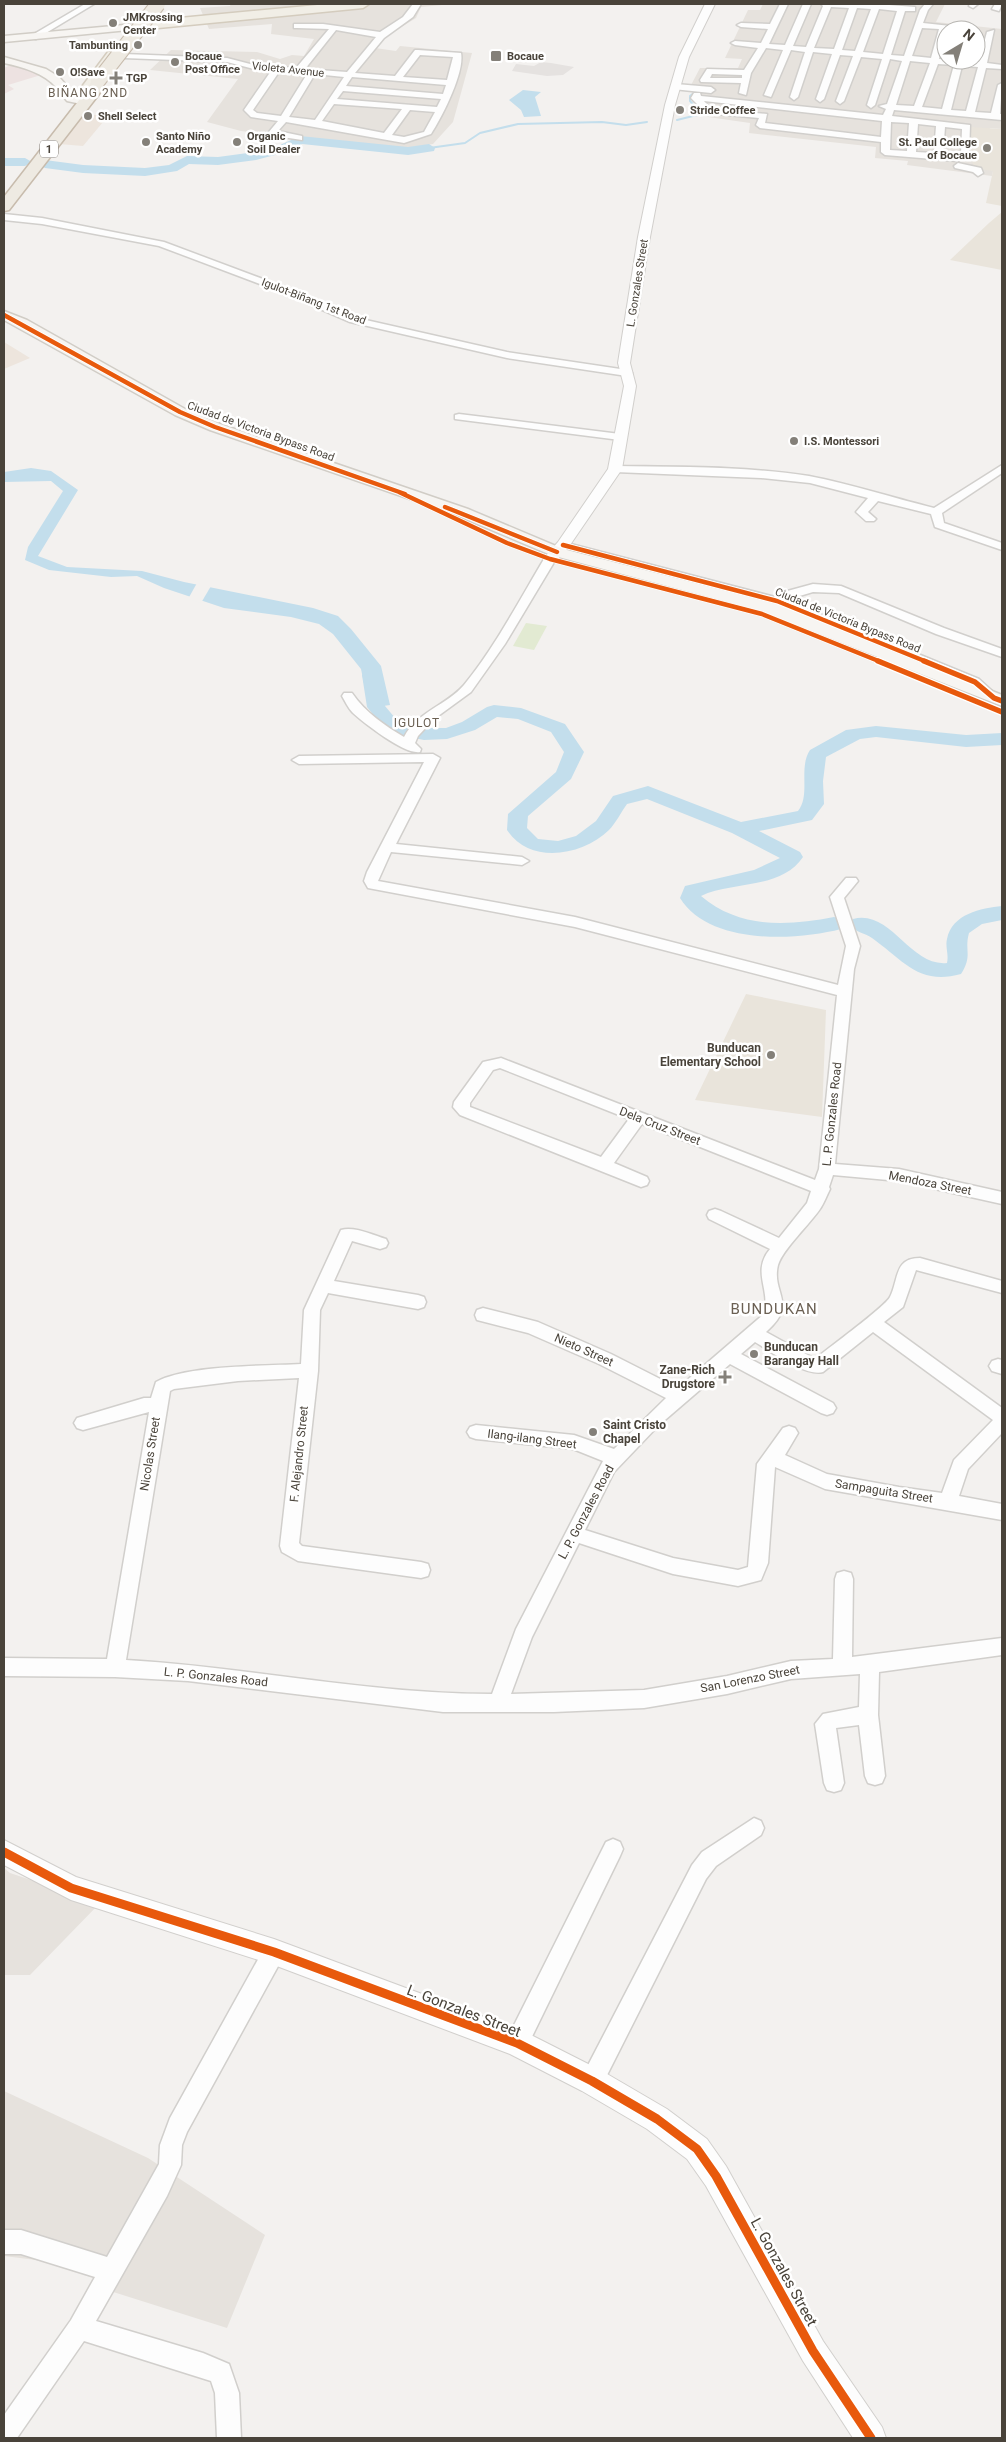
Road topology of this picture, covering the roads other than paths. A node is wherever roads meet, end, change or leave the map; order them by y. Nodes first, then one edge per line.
1 (152, 4) edge
2 (158, 4) edge
3 (164, 4) edge
4 (363, 4) edge
5 (416, 4) edge
6 (710, 4) edge
7 (784, 4) edge
8 (807, 4) edge
9 (826, 4) edge
10 (854, 5) junction
11 (74, 6) dead end
12 (87, 6) edge
13 (876, 6) junction
14 (927, 7) edge
15 (902, 8) junction
16 (745, 17) dead end
17 (775, 19) junction
18 (919, 25) junction
19 (141, 26) junction
20 (297, 26) dead end
21 (936, 27) edge
22 (334, 28) junction
23 (772, 28) junction
24 (741, 30) joint
25 (987, 32) joint
26 (1002, 33) edge
27 (382, 35) junction
28 (33, 36) junction
29 (768, 36) junction
30 (4, 39) edge
31 (986, 39) edge
32 (735, 43) dead end
33 (764, 45) junction
34 (790, 47) junction
35 (810, 48) junction
36 (838, 51) junction
37 (730, 52) dead end
38 (859, 53) junction
39 (759, 54) junction
40 (124, 56) junction
41 (887, 56) junction
42 (908, 58) junction
43 (4, 60) edge
44 (936, 60) joint
45 (986, 65) edge
46 (1002, 67) edge
47 (277, 68) junction
48 (299, 70) junction
49 (956, 70) edge
50 (981, 70) edge
51 (313, 72) junction
52 (350, 75) junction
53 (745, 77) junction
54 (397, 79) junction
55 (452, 83) junction
56 (1002, 85) edge
57 (676, 87) junction
58 (341, 88) junction
59 (700, 89) junction
60 (717, 90) dead end
61 (88, 93) junction
62 (777, 96) junction
63 (447, 97) junction
64 (695, 98) junction
65 (332, 101) junction
66 (892, 107) junction
67 (407, 108) junction
68 (917, 109) junction
69 (442, 110) junction
70 (946, 112) junction
71 (970, 114) junction
72 (764, 116) junction
73 (998, 117) edge
74 (783, 118) dead end
75 (887, 118) junction
76 (284, 120) junction
77 (914, 121) junction
78 (317, 123) junction
79 (941, 124) junction
80 (386, 137) junction
81 (299, 138) dead end
82 (885, 140) junction
83 (911, 153) junction
84 (928, 154) junction
85 (938, 155) junction
86 (958, 162) junction
87 (978, 173) dead end
88 (4, 194) edge
89 (4, 207) edge
90 (4, 217) edge
91 (4, 315) edge
92 (4, 321) edge
93 (42, 335) junction
94 (627, 373) junction
95 (459, 417) dead end
96 (620, 437) junction
97 (1002, 468) edge
98 (615, 469) junction
99 (876, 497) junction
100 (936, 512) junction
101 (870, 519) dead end
102 (1002, 547) edge
103 (556, 552) junction
104 (777, 601) junction
105 (1002, 653) edge
106 (348, 696) dead end
107 (999, 704) edge
108 (410, 740) junction
109 (433, 758) junction
110 (299, 760) dead end
111 (387, 847) junction
112 (522, 861) dead end
113 (851, 881) dead end
114 (844, 992) junction
115 (638, 1118) junction
116 (604, 1166) junction
117 (827, 1169) junction
118 (640, 1181) dead end
119 (822, 1189) junction
120 (1002, 1198) edge
121 (715, 1215) dead end
122 (380, 1243) dead end
123 (782, 1246) junction
124 (323, 1286) junction
125 (1002, 1287) edge
126 (418, 1302) dead end
127 (483, 1315) dead end
128 (872, 1322) junction
129 (754, 1333) junction
130 (729, 1355) junction
131 (309, 1371) junction
132 (679, 1398) junction
133 (158, 1405) junction
134 (827, 1408) dead end
135 (1002, 1417) edge
136 (1002, 1422) edge
137 (83, 1423) dead end
138 (476, 1432) dead end
139 (789, 1433) dead end
140 (616, 1458) junction
141 (772, 1458) junction
142 (948, 1501) junction
143 (1002, 1512) edge
144 (574, 1534) junction
145 (421, 1570) dead end
146 (844, 1579) dead end
147 (1002, 1646) edge
148 (870, 1665) junction
149 (842, 1666) junction
150 (4, 1667) edge
151 (115, 1668) junction
152 (498, 1703) junction
153 (868, 1715) junction
154 (875, 1776) dead end
155 (834, 1783) dead end
156 (754, 1828) dead end
157 (613, 1850) dead end
158 (4, 1852) edge
159 (274, 1952) junction
160 (517, 2043) junction
161 (592, 2081) junction
162 (4, 2242) edge
163 (112, 2270) junction
164 (79, 2328) junction
165 (4, 2436) edge
166 (229, 2438) edge
167 (871, 2438) edge

1 - 19 main road, 1
2 - 61 highway, 1, bridge
3 - 19 main road, 1
4 - 19 main road
5 - 27 street
6 - 57 street, L. Gonzales Street
7 - 17 street
8 - 34 street
9 - 10 street
9 - 35 street
10 - 13 street
10 - 36 street
11 - 12 street
12 - 28 street
13 - 15 street
13 - 38 street
14 - 15 street
14 - 18 street
15 - 41 street
16 - 17 street
17 - 23 street
18 - 21 street
18 - 42 street
19 - 28 main road
19 - 40 main road, 1
19 - 61 main road, 1
20 - 22 street
22 - 27 street
22 - 48 street
23 - 24 street
23 - 29 street
24 - 29 street
25 - 26 street
25 - 31 street
27 - 52 street
28 - 30 main road
29 - 33 street
32 - 33 street
33 - 34 street
33 - 39 street
34 - 35 street
34 - 62 street
35 - 36 street
35 - 62 street
36 - 38 street
36 - 62 street
37 - 39 street
38 - 41 street
38 - 62 street
39 - 53 street
40 - 47 street, Violeta Avenue
40 - 61 main road, 1
41 - 42 street
41 - 66 street
42 - 44 street
42 - 66 street
43 - 61 main road
44 - 68 street
45 - 46 street
47 - 48 street, Violeta Avenue
47 - 76 street
48 - 51 street, Violeta Avenue
49 - 70 street
50 - 71 street
51 - 52 street, Violeta Avenue
51 - 76 street
52 - 54 street, Violeta Avenue
52 - 58 street
53 - 59 street
53 - 62 street
54 - 55 street, Violeta Avenue
54 - 55 street
55 - 63 street
56 - 73 street
57 - 59 street
57 - 94 street, L. Gonzales Street
58 - 63 street
58 - 65 street
59 - 60 street
59 - 64 street
61 - 88 highway, 1
61 - 89 highway, 1
63 - 69 street
64 - 72 street
64 - 75 street
65 - 67 street
65 - 78 street
66 - 68 street
66 - 75 street
67 - 69 street
67 - 80 street
68 - 70 street
69 - 80 street
70 - 71 street
71 - 73 street
72 - 74 street
72 - 82 street
75 - 77 street
75 - 82 street
76 - 78 street
76 - 81 street
77 - 79 street
77 - 83 street
78 - 80 street
79 - 85 street
79 - 86 street
82 - 83 street
83 - 84 street
84 - 85 street
84 - 86 street
85 - 86 street
86 - 87 street
90 - 94 street, Igulot-Biñang 1st Road
91 - 93 main road, Ciudad de Victoria Bypass Road
92 - 93 main road, Ciudad de Victoria Bypass Road
93 - 103 main road, Ciudad de Victoria Bypass Road
94 - 96 street, L. Gonzales Street
95 - 96 street
96 - 98 street, L. Gonzales Street
97 - 100 street
98 - 99 street
98 - 103 street, L. Gonzales Street
99 - 100 street
99 - 101 street
100 - 102 street
103 - 104 street, Ciudad de Victoria Bypass Road
103 - 107 main road, Ciudad de Victoria Bypass Road
103 - 108 street
104 - 105 street
104 - 107 street, Ciudad de Victoria Bypass Road
106 - 108 street
108 - 109 street
109 - 110 street
109 - 111 street
111 - 112 street
111 - 114 street
113 - 114 street, L. P. Gonzales Road
114 - 117 street, L. P. Gonzales Road
115 - 116 street
115 - 116 street, Dela Cruz Street
115 - 119 street, Dela Cruz Street
116 - 118 street
117 - 119 street, L. P. Gonzales Road
117 - 120 street, Mendoza Street
119 - 123 street, L. P. Gonzales Road
121 - 123 street
122 - 124 street, F. Alejandro Street
123 - 129 street, L. P. Gonzales Road
124 - 126 street
124 - 131 street, F. Alejandro Street
125 - 128 street
127 - 132 street, Nieto Street
128 - 129 street
128 - 135 street
129 - 130 street, L. P. Gonzales Road
130 - 132 street, L. P. Gonzales Road
130 - 134 street
131 - 133 street, Nicolas Street
131 - 145 street, F. Alejandro Street
132 - 140 street, L. P. Gonzales Road
133 - 137 street
133 - 151 street, Nicolas Street
136 - 142 street
138 - 140 street, Ilang-ilang Street
139 - 141 street
140 - 144 street, L. P. Gonzales Road
141 - 142 street, Sampaguita Street
141 - 144 street
142 - 143 street, Sampaguita Street
144 - 152 street, L. P. Gonzales Road
146 - 149 street
147 - 148 street, San Lorenzo Street
148 - 149 street, San Lorenzo Street
148 - 153 street
149 - 152 street, San Lorenzo Street
150 - 151 street, L. P. Gonzales Road
151 - 152 street, L. P. Gonzales Road
153 - 154 street
153 - 155 street
156 - 161 street
157 - 160 street
158 - 159 street, L. Gonzales Street
159 - 160 street, L. Gonzales Street
159 - 163 street
160 - 161 street, L. Gonzales Street
161 - 167 street, L. Gonzales Street
162 - 163 street
163 - 164 street
164 - 165 street
164 - 166 street

